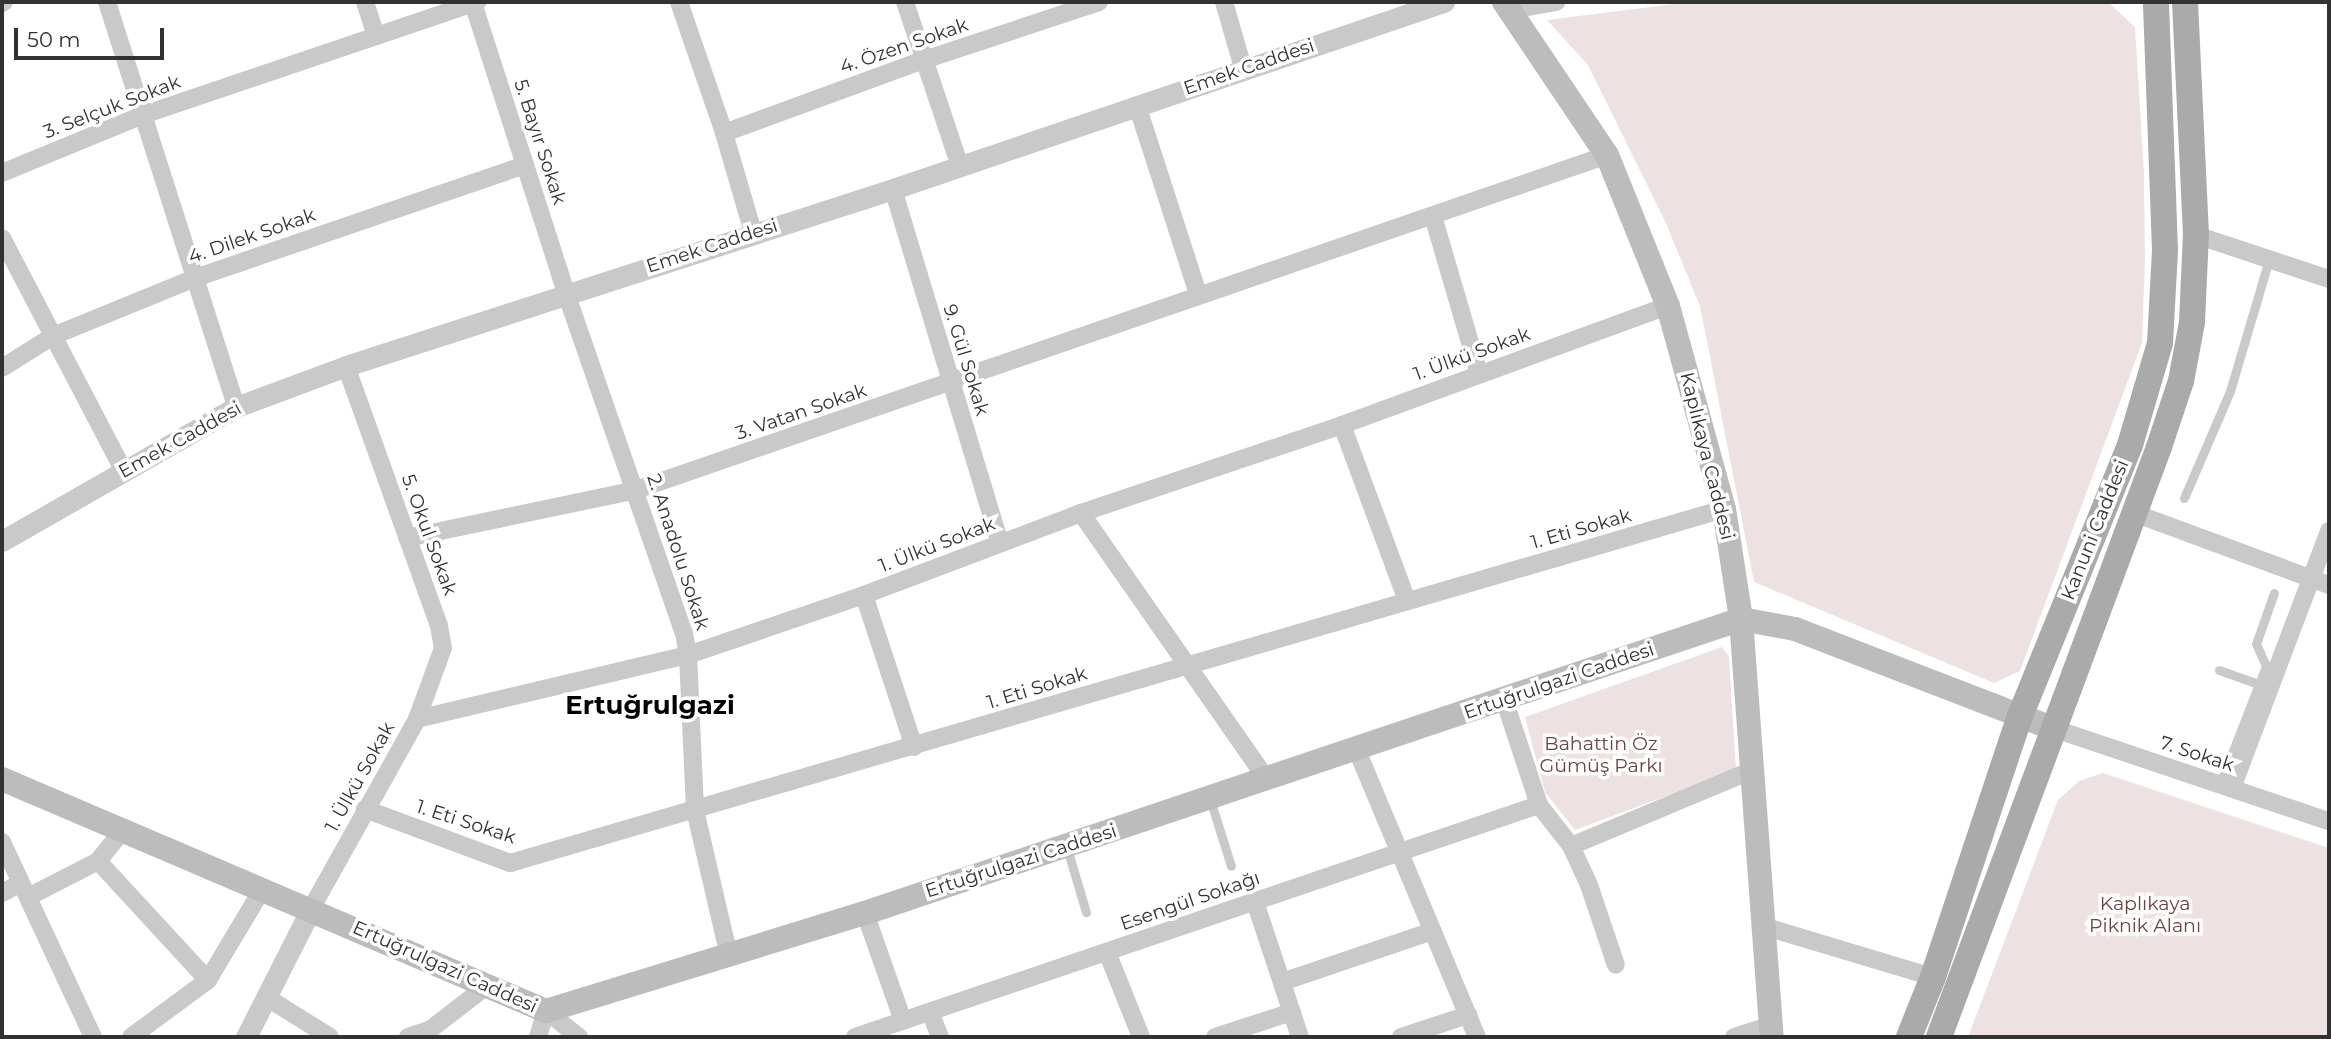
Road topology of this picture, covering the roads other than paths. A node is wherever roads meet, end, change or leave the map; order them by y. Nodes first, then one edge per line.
1 (107, 2) edge
2 (365, 2) edge
3 (475, 2) edge
4 (679, 2) edge
5 (905, 2) edge
6 (1099, 2) edge
7 (1224, 2) edge
8 (1444, 2) edge
9 (1556, 2) edge
10 (2155, 2) edge
11 (2185, 2) edge
12 (1507, 6) edge
13 (376, 36) junction
14 (924, 60) junction
15 (1243, 68) junction
16 (1137, 104) junction
17 (143, 115) junction
18 (724, 133) junction
19 (1607, 155) junction
20 (525, 164) junction
21 (960, 166) junction
22 (2, 173) edge
23 (893, 189) junction
24 (1433, 216) junction
25 (753, 232) junction
26 (2196, 235) junction
27 (2, 238) edge
28 (2269, 259) junction
29 (195, 278) junction
30 (2329, 279) edge
31 (566, 293) junction
32 (1198, 294) junction
33 (1668, 306) junction
34 (53, 336) junction
35 (346, 366) junction
36 (2, 368) edge
37 (1479, 373) junction
38 (950, 384) junction
39 (236, 407) junction
40 (1342, 425) junction
41 (124, 471) junction
42 (636, 490) junction
43 (2184, 498) dead end
44 (1724, 509) junction
45 (1082, 513) junction
46 (2134, 513) junction
47 (2329, 531) edge
48 (407, 538) junction
49 (2, 541) edge
50 (1000, 543) junction
51 (2321, 582) edge
52 (2274, 593) dead end
53 (864, 595) junction
54 (1407, 601) junction
55 (1741, 619) junction
56 (688, 655) junction
57 (1185, 666) junction
58 (2218, 670) dead end
59 (2259, 684) junction
60 (1504, 699) junction
61 (2020, 716) junction
62 (417, 719) junction
63 (2052, 729) junction
64 (914, 747) junction
65 (1356, 748) junction
66 (1753, 769) junction
67 (2, 779) edge
68 (1267, 780) junction
69 (2226, 786) junction
70 (1210, 799) junction
71 (1539, 805) junction
72 (365, 809) junction
73 (695, 810) junction
74 (2329, 821) edge
75 (122, 831) junction
76 (2, 842) edge
77 (1066, 846) junction
78 (1571, 846) junction
79 (1400, 852) junction
80 (98, 861) junction
81 (1231, 866) dead end
82 (263, 888) junction
83 (25, 890) junction
84 (2, 893) edge
85 (1255, 902) junction
86 (311, 909) junction
87 (1086, 912) dead end
88 (865, 913) junction
89 (1766, 928) junction
90 (1433, 931) junction
91 (1107, 952) junction
92 (729, 956) junction
93 (1616, 965) dead end
94 (1933, 977) junction
95 (208, 980) junction
96 (1282, 982) junction
97 (488, 985) junction
98 (266, 997) junction
99 (546, 1011) junction
100 (930, 1012) junction
101 (1292, 1012) junction
102 (1468, 1015) junction
103 (904, 1021) junction
104 (1772, 1031) edge
105 (93, 1037) edge
106 (131, 1037) edge
107 (246, 1037) edge
108 (331, 1037) edge
109 (408, 1037) edge
110 (538, 1037) edge
111 (579, 1037) edge
112 (855, 1037) edge
113 (940, 1037) edge
114 (1141, 1037) edge
115 (1215, 1037) edge
116 (1300, 1037) edge
117 (1401, 1037) edge
118 (1477, 1037) edge
119 (1734, 1037) edge
120 (1909, 1037) edge
121 (1939, 1037) edge

1 - 17 street
2 - 13 street
3 - 13 street, 3. Selçuk Sokak
3 - 20 street, 5. Bayır Sokak
4 - 18 street
5 - 14 street
6 - 14 street, 4. Özen Sokak
7 - 15 street
8 - 15 street, Emek Caddesi
9 - 12 street
10 - 61 main road, Kanuni Caddesi
11 - 26 main road, Kanuni Caddesi
12 - 19 main road, Kaplıkaya Caddesi
13 - 17 street, 3. Selçuk Sokak
14 - 18 street, 4. Özen Sokak
14 - 21 street
15 - 16 street, Emek Caddesi
16 - 21 street, Emek Caddesi
16 - 32 street
17 - 22 street, 3. Selçuk Sokak
17 - 29 street
18 - 25 street
19 - 24 street, 3. Vatan Sokak
19 - 33 main road, Kaplıkaya Caddesi
20 - 29 street, 4. Dilek Sokak
20 - 31 street, 5. Bayır Sokak
21 - 23 street, Emek Caddesi
23 - 25 street, Emek Caddesi
23 - 38 street, 9. Gül Sokak
24 - 32 street, 3. Vatan Sokak
24 - 37 street
25 - 31 street, Emek Caddesi
26 - 28 street
26 - 46 main road, Kanuni Caddesi
27 - 34 street
28 - 30 street
28 - 43 lane
29 - 34 street, 4. Dilek Sokak
29 - 39 street
31 - 35 street, Emek Caddesi
31 - 42 street, 2. Anadolu Sokak
32 - 38 street, 3. Vatan Sokak
33 - 37 street, 1. Ülkü Sokak
33 - 44 main road, Kaplıkaya Caddesi
34 - 36 street, 4. Dilek Sokak
34 - 41 street
35 - 39 street, Emek Caddesi
35 - 48 street, 5. Okul Sokak
37 - 40 street, 1. Ülkü Sokak
38 - 42 street, 3. Vatan Sokak
38 - 50 street, 9. Gül Sokak
39 - 41 street, Emek Caddesi
40 - 45 street, 1. Ülkü Sokak
40 - 54 street
41 - 49 street, Emek Caddesi
42 - 48 street, 3. Vatan Sokak
42 - 56 street, 2. Anadolu Sokak
44 - 54 street, 1. Eti Sokak
44 - 55 main road, Kaplıkaya Caddesi
45 - 50 street, 1. Ülkü Sokak
45 - 57 street
46 - 51 street
46 - 63 main road, Kanuni Caddesi
47 - 51 street
48 - 62 street, 5. Okul Sokak
50 - 53 street, 1. Ülkü Sokak
51 - 69 street
52 - 59 lane
53 - 56 street, 1. Ülkü Sokak
53 - 64 street
54 - 57 street, 1. Eti Sokak
55 - 60 main road, Ertuğrulgazi Caddesi
55 - 61 main road, Ertuğrulgazi Caddesi
55 - 66 main road, Kaplıkaya Caddesi
56 - 62 street, 1. Ülkü Sokak
56 - 73 street, 2. Anadolu Sokak
57 - 64 street, 1. Eti Sokak
57 - 68 street
58 - 59 lane
59 - 69 lane
60 - 65 main road, Ertuğrulgazi Caddesi
60 - 71 street
61 - 63 main road, Ertuğrulgazi Caddesi
61 - 94 main road, Kanuni Caddesi
62 - 72 street, 1. Ülkü Sokak
63 - 69 street, 7. Sokak
63 - 121 main road, Kanuni Caddesi
64 - 73 street, 1. Eti Sokak
65 - 68 main road, Ertuğrulgazi Caddesi
65 - 79 street
66 - 78 street
66 - 89 main road, Kaplıkaya Caddesi
67 - 75 main road, Ertuğrulgazi Caddesi
68 - 70 main road, Ertuğrulgazi Caddesi
69 - 74 street, 7. Sokak
70 - 77 main road, Ertuğrulgazi Caddesi
70 - 81 lane
71 - 78 street
71 - 79 street, Esengül Sokağı
72 - 73 street, 1. Eti Sokak
72 - 86 street, 1. Ülkü Sokak
73 - 92 street, 2. Anadolu Sokak
75 - 80 street
75 - 82 main road, Ertuğrulgazi Caddesi
76 - 83 street
77 - 87 lane
77 - 88 main road, Ertuğrulgazi Caddesi
78 - 93 street
79 - 85 street, Esengül Sokağı
79 - 90 street
80 - 83 street
80 - 95 street
82 - 86 main road, Ertuğrulgazi Caddesi
82 - 95 street
83 - 84 street
83 - 105 street
85 - 91 street, Esengül Sokağı
85 - 96 street
86 - 97 main road, Ertuğrulgazi Caddesi
86 - 98 street
88 - 92 main road, Ertuğrulgazi Caddesi
88 - 103 street
89 - 94 street
89 - 104 main road, Kaplıkaya Caddesi
90 - 96 street
90 - 102 street
91 - 100 street, Esengül Sokağı
91 - 114 street
92 - 99 main road, Ertuğrulgazi Caddesi
94 - 120 main road, Kanuni Caddesi
95 - 106 street
96 - 101 street
97 - 99 main road, Ertuğrulgazi Caddesi
97 - 109 street
98 - 107 street
98 - 108 street
99 - 110 street
99 - 111 street
100 - 103 street, Esengül Sokağı
100 - 113 street
101 - 115 street
101 - 116 street
102 - 117 street
102 - 118 street
103 - 112 street, Esengül Sokağı
104 - 119 street

